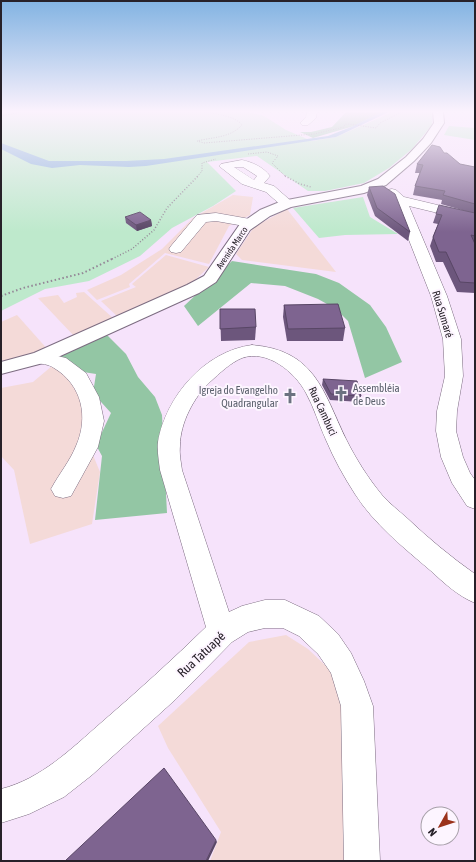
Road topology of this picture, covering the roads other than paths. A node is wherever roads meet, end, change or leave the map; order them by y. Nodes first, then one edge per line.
1 (424, 151) edge
2 (256, 184) dead end
3 (379, 184) junction
4 (400, 200) junction
5 (287, 204) junction
6 (475, 218) edge
7 (250, 223) junction
8 (176, 249) dead end
9 (40, 358) junction
10 (1, 368) edge
11 (63, 489) dead end
12 (475, 499) edge
13 (475, 590) edge
14 (222, 632) junction
15 (1, 806) edge
16 (362, 861) edge

1 - 3 main road, Avenida Marco
2 - 5 street
3 - 4 street
3 - 5 main road, Avenida Marco
4 - 6 street
4 - 12 street, Rua Sumaré
5 - 7 main road, Avenida Marco
7 - 8 street
7 - 9 main road, Avenida Marco
9 - 10 main road, Avenida Marco
9 - 11 street
13 - 14 street, Rua Cambuci
14 - 15 street, Rua Tatuapé
14 - 16 street, Rua Tatuapé

